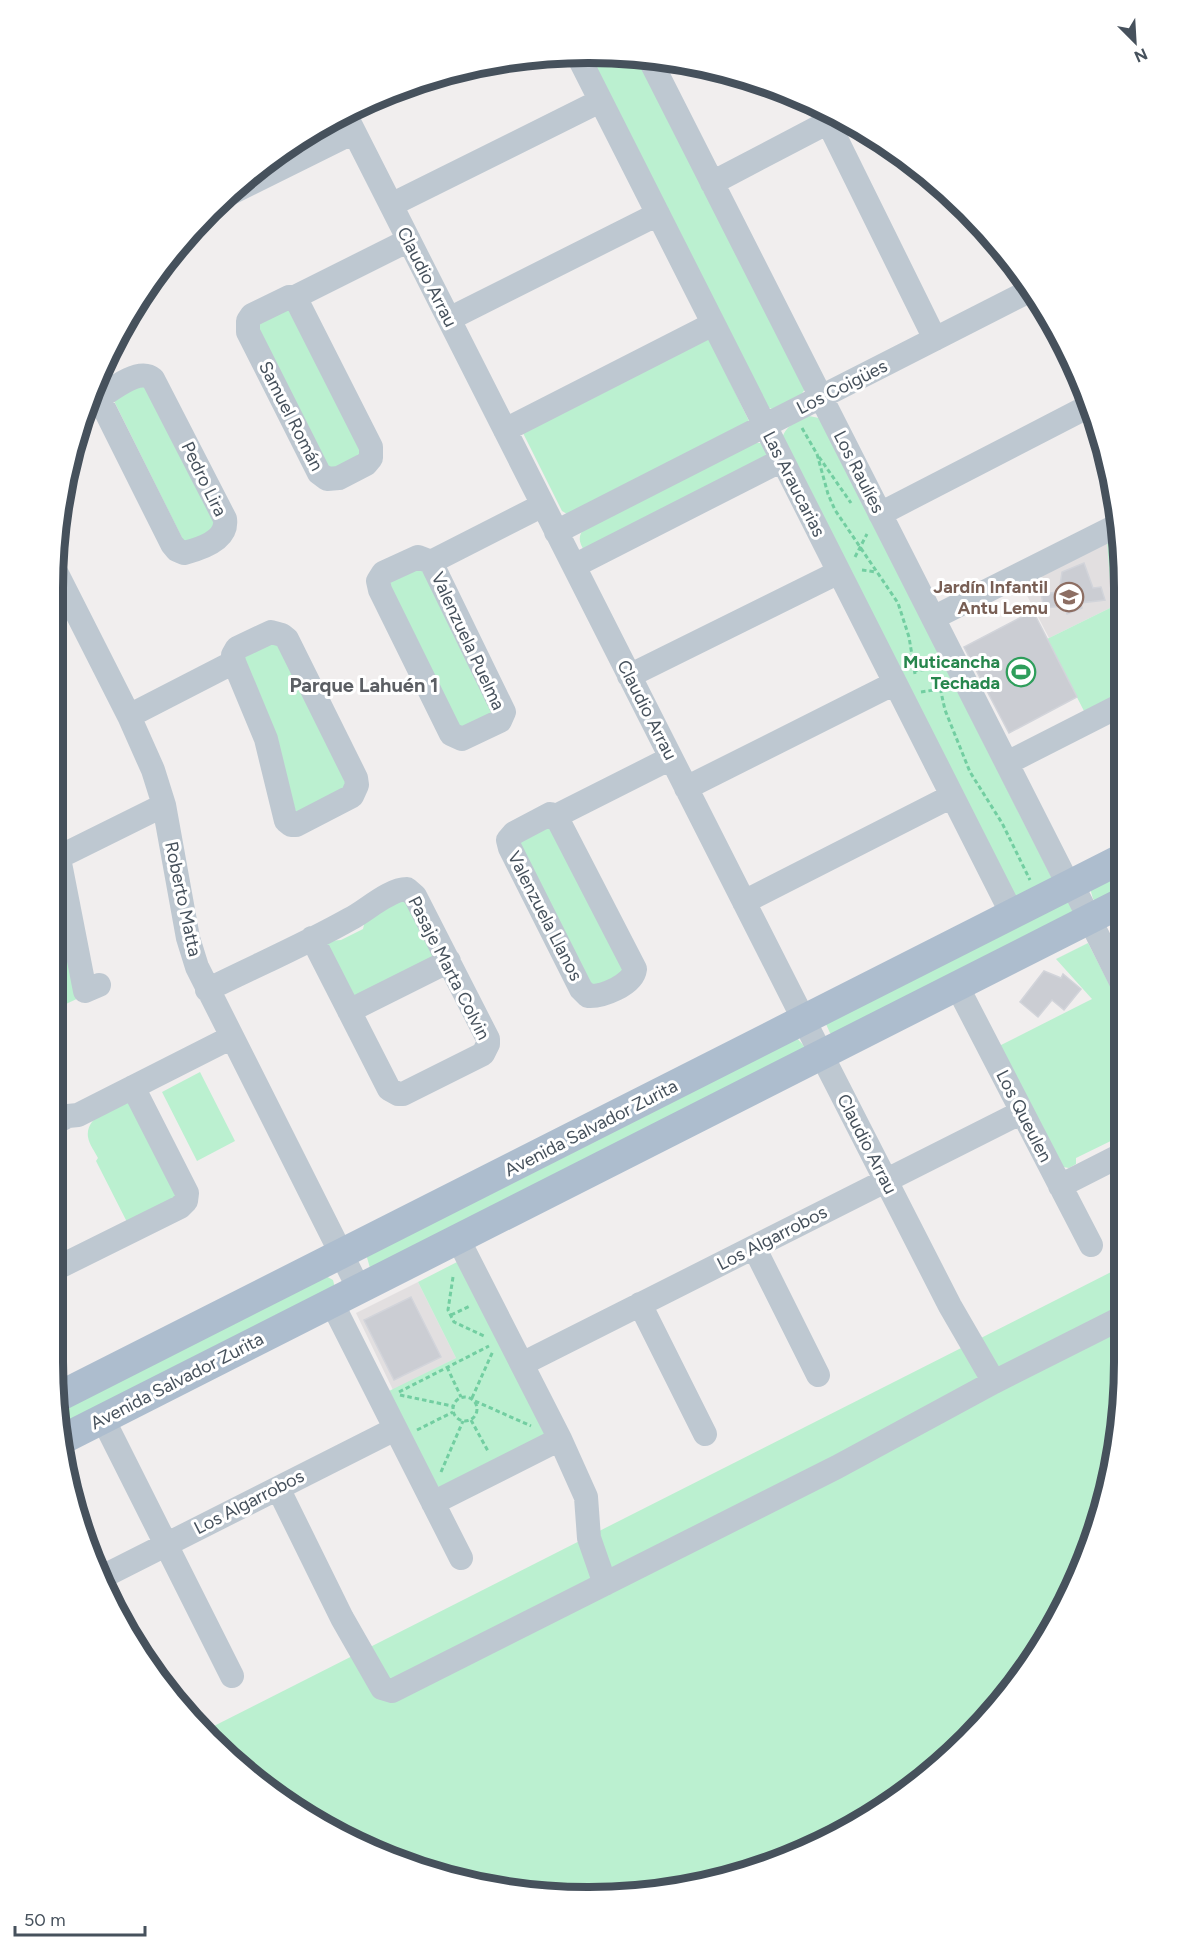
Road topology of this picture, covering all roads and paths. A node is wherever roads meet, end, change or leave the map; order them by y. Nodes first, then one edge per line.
1 (581, 63) edge
2 (653, 67) edge
3 (600, 101) junction
4 (824, 119) edge
5 (349, 123) edge
6 (832, 123) edge
7 (284, 161) edge
8 (712, 183) junction
9 (391, 205) junction
10 (658, 214) junction
11 (409, 240) junction
12 (1023, 294) edge
13 (295, 297) junction
14 (449, 319) junction
15 (713, 324) junction
16 (935, 339) junction
17 (821, 397) junction
18 (99, 398) edge
19 (96, 408) edge
20 (1082, 410) edge
21 (793, 411) junction
22 (765, 426) junction
23 (505, 430) junction
24 (817, 454) junction
25 (782, 460) junction
26 (851, 504) dead end
27 (543, 505) junction
28 (880, 514) junction
29 (1111, 529) edge
30 (556, 532) junction
31 (860, 548) junction
32 (431, 562) junction
33 (574, 566) junction
34 (839, 572) junction
35 (63, 586) edge
36 (933, 618) junction
37 (234, 662) junction
38 (937, 668) dead end
39 (630, 676) junction
40 (906, 682) junction
41 (966, 684) junction
42 (940, 689) junction
43 (918, 693) dead end
44 (1114, 709) edge
45 (129, 716) junction
46 (671, 758) junction
47 (1007, 763) junction
48 (686, 788) junction
49 (952, 796) junction
50 (164, 805) junction
51 (556, 816) junction
52 (63, 856) edge
53 (1114, 863) edge
54 (1070, 885) junction
55 (1033, 886) dead end
56 (63, 891) edge
57 (744, 902) junction
58 (1114, 907) edge
59 (1012, 914) junction
60 (1090, 919) junction
61 (312, 938) junction
62 (449, 961) junction
63 (1114, 968) edge
64 (99, 985) dead end
65 (957, 986) junction
66 (207, 990) junction
67 (350, 1011) junction
68 (804, 1020) junction
69 (232, 1037) junction
70 (821, 1055) junction
71 (133, 1087) junction
72 (1022, 1112) junction
73 (63, 1119) edge
74 (1114, 1159) edge
75 (886, 1180) junction
76 (1060, 1186) junction
77 (458, 1239) junction
78 (1090, 1245) dead end
79 (754, 1247) junction
80 (341, 1254) junction
81 (63, 1265) edge
82 (454, 1268) dead end
83 (359, 1289) junction
84 (332, 1303) junction
85 (640, 1304) junction
86 (1114, 1322) edge
87 (502, 1339) junction
88 (522, 1364) junction
89 (447, 1367) junction
90 (818, 1376) dead end
91 (994, 1382) junction
92 (64, 1394) edge
93 (461, 1397) junction
94 (474, 1400) junction
95 (453, 1406) junction
96 (453, 1412) junction
97 (103, 1419) junction
98 (471, 1420) junction
99 (463, 1421) junction
100 (398, 1434) junction
101 (705, 1434) dead end
102 (68, 1436) edge
103 (560, 1439) junction
104 (499, 1470) junction
105 (278, 1488) junction
106 (432, 1501) junction
107 (166, 1545) junction
108 (461, 1558) dead end
109 (108, 1574) edge
110 (605, 1584) junction
111 (232, 1676) dead end

1 - 3 street, Las Araucarias
2 - 8 street, Los Raulíes
3 - 9 street
3 - 10 street, Las Araucarias
4 - 8 street
5 - 7 street
5 - 9 street, Claudio Arrau
6 - 16 street
8 - 17 street, Los Raulíes
9 - 11 street, Claudio Arrau
10 - 14 street
10 - 15 street, Las Araucarias
11 - 13 street, Samuel Román
11 - 14 street, Claudio Arrau
12 - 16 street, Los Coigües
13 - 13 street, Samuel Román
14 - 23 street, Claudio Arrau
15 - 22 street, Las Araucarias
15 - 23 street
16 - 17 street, Los Coigües
17 - 21 street, Los Coigües
17 - 28 street, Los Raulíes
18 - 19 street, Pedro Lira
20 - 28 street
21 - 22 street, Los Coigües
21 - 24 path
22 - 25 street, Las Araucarias
22 - 30 street, Los Coigües
23 - 27 street, Claudio Arrau
24 - 26 path
24 - 31 path
25 - 33 street
25 - 34 street, Las Araucarias
27 - 30 street, Claudio Arrau
27 - 32 street, Valenzuela Puelma
28 - 31 path
28 - 36 street, Los Raulíes
29 - 36 street
30 - 33 street, Claudio Arrau
31 - 34 path
31 - 40 path
32 - 32 street, Valenzuela Puelma
33 - 39 street, Claudio Arrau
34 - 39 street
34 - 40 street, Las Araucarias
35 - 45 street, Roberto Matta
36 - 41 street, Los Raulíes
37 - 37 street
37 - 45 street
38 - 42 path
39 - 46 street, Claudio Arrau
40 - 48 street
40 - 49 street, Las Araucarias
41 - 42 path
41 - 47 street, Los Raulíes
42 - 43 path
42 - 55 path
44 - 47 street
45 - 50 street, Roberto Matta
46 - 48 street, Claudio Arrau
46 - 51 street, Valenzuela Llanos
47 - 54 street, Los Raulíes
48 - 57 street, Claudio Arrau
49 - 57 street
49 - 59 street, Las Araucarias
50 - 52 street
50 - 66 street, Roberto Matta
51 - 51 street, Valenzuela Llanos
53 - 54 main road, Avenida Salvador Zurita
54 - 59 main road, Avenida Salvador Zurita
54 - 60 street, Los Raulíes
56 - 64 street
57 - 68 street, Claudio Arrau
58 - 60 main road, Avenida Salvador Zurita
59 - 68 main road, Avenida Salvador Zurita
60 - 63 street, Los Raulíes
60 - 65 main road, Avenida Salvador Zurita
61 - 62 street, Pasaje Marta Colvin
61 - 66 street
61 - 67 street, Pasaje Marta Colvin
62 - 67 street
62 - 67 street, Pasaje Marta Colvin
65 - 70 main road, Avenida Salvador Zurita
65 - 72 street, Los Queulen
66 - 69 street, Roberto Matta
68 - 70 street, Claudio Arrau
68 - 80 main road, Avenida Salvador Zurita
69 - 71 street
69 - 80 street, Roberto Matta
70 - 75 street, Claudio Arrau
70 - 77 main road, Avenida Salvador Zurita
71 - 73 street
71 - 81 street
72 - 75 street, Los Algarrobos
72 - 76 street, Los Queulen
74 - 76 street
75 - 79 street, Los Algarrobos
75 - 91 street, Claudio Arrau
76 - 78 street, Los Queulen
77 - 83 main road, Avenida Salvador Zurita
77 - 87 street
79 - 85 street, Los Algarrobos
79 - 90 street
80 - 83 street, Roberto Matta
80 - 92 main road, Avenida Salvador Zurita
82 - 87 path
83 - 84 main road, Avenida Salvador Zurita
84 - 97 main road, Avenida Salvador Zurita
84 - 100 street
85 - 88 street, Los Algarrobos
85 - 101 street
86 - 91 street
87 - 88 street
87 - 89 path
87 - 94 path
88 - 103 street
89 - 93 path
89 - 95 path
91 - 110 street
93 - 94 path
93 - 95 path
94 - 98 path
94 - 103 path
95 - 96 path
96 - 99 path
96 - 100 path
97 - 102 main road, Avenida Salvador Zurita
97 - 107 street
98 - 99 path
98 - 104 path
99 - 106 path
100 - 105 street, Los Algarrobos
100 - 106 street
103 - 104 street
103 - 110 street
104 - 106 street
105 - 107 street, Los Algarrobos
105 - 110 street
106 - 108 street
107 - 109 street, Los Algarrobos
107 - 111 street

